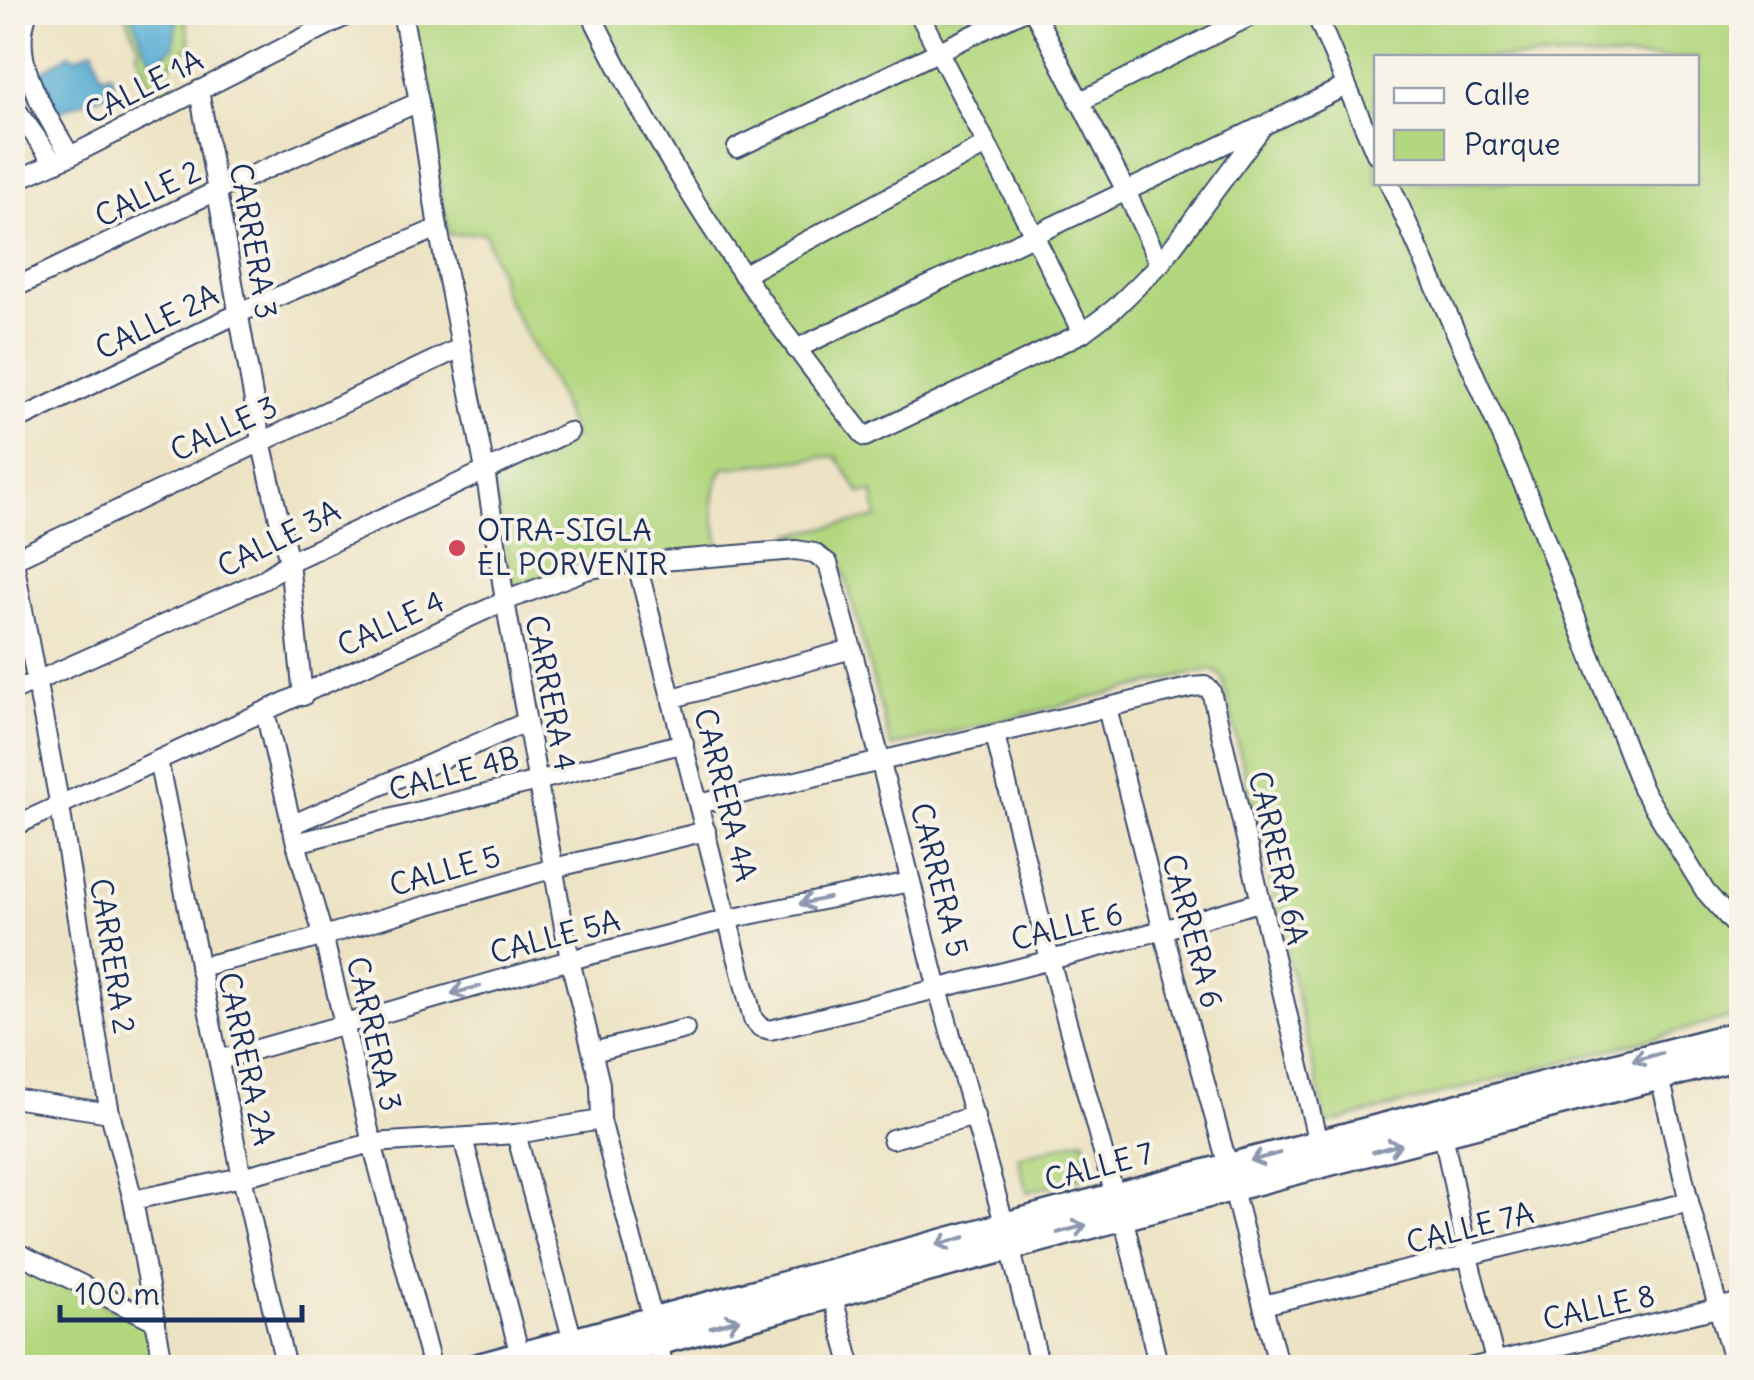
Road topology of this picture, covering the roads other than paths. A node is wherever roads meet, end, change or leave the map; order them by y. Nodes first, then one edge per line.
1 (28, 12) edge
2 (354, 12) edge
3 (402, 12) edge
4 (590, 12) edge
5 (918, 12) edge
6 (1022, 12) edge
7 (1034, 12) edge
8 (1258, 12) edge
9 (1315, 12) edge
10 (938, 52) junction
11 (1346, 86) junction
12 (199, 90) junction
13 (419, 102) junction
14 (1079, 102) junction
15 (12, 103) edge
16 (1263, 126) junction
17 (986, 145) junction
18 (737, 148) dead end
19 (1374, 149) edge
20 (62, 159) junction
21 (12, 182) edge
22 (1390, 185) edge
23 (216, 191) junction
24 (1126, 191) junction
25 (438, 228) junction
26 (1034, 235) junction
27 (1160, 264) junction
28 (743, 275) junction
29 (12, 290) edge
30 (237, 314) junction
31 (1082, 333) junction
32 (460, 348) junction
33 (796, 350) junction
34 (12, 423) edge
35 (568, 432) dead end
36 (261, 441) junction
37 (485, 470) junction
38 (814, 553) joint
39 (13, 557) edge
40 (289, 562) junction
41 (637, 564) junction
42 (505, 602) junction
43 (852, 649) junction
44 (36, 682) junction
45 (12, 692) edge
46 (302, 696) junction
47 (672, 698) junction
48 (1107, 708) junction
49 (265, 712) junction
50 (526, 722) junction
51 (996, 735) junction
52 (684, 743) junction
53 (158, 760) junction
54 (880, 763) junction
55 (538, 780) junction
56 (700, 804) junction
57 (60, 808) junction
58 (12, 828) edge
59 (706, 831) junction
60 (294, 834) junction
61 (554, 868) junction
62 (910, 882) junction
63 (1260, 902) junction
64 (728, 919) junction
65 (1163, 931) junction
66 (1742, 933) edge
67 (323, 935) junction
68 (570, 960) junction
69 (1050, 960) junction
70 (199, 968) junction
71 (938, 989) junction
72 (343, 1025) junction
73 (686, 1029) dead end
74 (770, 1030) joint
75 (1742, 1033) edge
76 (593, 1052) junction
77 (1742, 1056) edge
78 (219, 1060) junction
79 (1660, 1077) junction
80 (12, 1098) edge
81 (110, 1113) junction
82 (975, 1116) junction
83 (601, 1120) junction
84 (516, 1134) junction
85 (1442, 1134) junction
86 (462, 1138) junction
87 (892, 1139) dead end
88 (372, 1143) junction
89 (1318, 1143) junction
90 (242, 1177) junction
91 (1230, 1178) junction
92 (134, 1200) junction
93 (1689, 1202) junction
94 (1119, 1206) junction
95 (1007, 1236) junction
96 (12, 1250) edge
97 (1468, 1257) junction
98 (832, 1294) junction
99 (1742, 1302) edge
100 (1263, 1305) junction
101 (1718, 1308) junction
102 (155, 1321) junction
103 (655, 1331) junction
104 (573, 1341) junction
105 (520, 1355) junction
106 (1496, 1364) edge
107 (164, 1368) edge
108 (286, 1368) edge
109 (432, 1368) edge
110 (473, 1368) edge
111 (563, 1368) edge
112 (664, 1368) edge
113 (852, 1368) edge
114 (1040, 1368) edge
115 (1160, 1368) edge
116 (1280, 1368) edge
117 (1468, 1368) edge
118 (1734, 1368) edge

1 - 20 street
2 - 12 street, CALLE 1A
3 - 13 street, CARRERA 4
4 - 28 street
5 - 10 street
6 - 10 street
7 - 14 street
8 - 14 street
9 - 11 street
10 - 17 street
10 - 18 street
11 - 16 street
11 - 19 street
12 - 20 street, CALLE 1A
12 - 23 street, CARRERA 3
13 - 23 street, CALLE 2
13 - 25 street, CARRERA 4
14 - 24 street
15 - 20 street
16 - 24 street
16 - 27 street
17 - 26 street
17 - 28 street
20 - 21 street, CALLE 1A
22 - 66 street
23 - 29 street, CALLE 2
23 - 30 street, CARRERA 3
24 - 26 street
24 - 27 street
25 - 30 street, CALLE 2A
25 - 32 street, CARRERA 4
26 - 31 street
26 - 33 street
27 - 31 street
28 - 33 street
30 - 34 street, CALLE 2A
30 - 36 street, CARRERA 3
31 - 33 street
32 - 36 street, CALLE 3
32 - 37 street, CARRERA 4
35 - 37 street, CALLE 3A
36 - 39 street, CALLE 3
36 - 40 street, CARRERA 3
37 - 40 street, CALLE 3A
37 - 42 street, CARRERA 4
38 - 41 street, CALLE 4
38 - 43 street, CARRERA 5
39 - 44 street, CARRERA 2
40 - 44 street, CALLE 3A
40 - 46 street, CARRERA 3
41 - 42 street, CALLE 4
41 - 47 street, CARRERA 4A
42 - 46 street, CALLE 4
42 - 50 street, CARRERA 4
43 - 47 street
43 - 54 street, CARRERA 5
44 - 45 street, CALLE 3A
44 - 57 street, CARRERA 2
46 - 49 street, CALLE 4
47 - 52 street, CARRERA 4A
48 - 51 street
48 - 63 street, CARRERA 6A
48 - 65 street, CARRERA 6
49 - 53 street, CALLE 4
49 - 60 street, CARRERA 3
50 - 55 street, CARRERA 4
50 - 60 street
51 - 54 street
51 - 69 street
52 - 55 street, CALLE 4B
52 - 56 street, CARRERA 4A
53 - 57 street, CALLE 4
53 - 70 street, CARRERA 2A
54 - 56 street
54 - 62 street, CARRERA 5
55 - 60 street, CALLE 4B
55 - 61 street, CARRERA 4
56 - 59 street, CARRERA 4A
57 - 58 street, CALLE 4
57 - 81 street, CARRERA 2
59 - 61 street, CALLE 5
59 - 64 street, CARRERA 4A
60 - 67 street, CARRERA 3
61 - 67 street, CALLE 5
61 - 68 street, CARRERA 4
62 -> 64 street, CALLE 5A
62 - 71 street, CARRERA 5
63 - 65 street, CALLE 6
63 - 89 street, CARRERA 6A
64 - 68 street, CALLE 5A
64 - 74 street, CARRERA 4A
65 - 69 street, CALLE 6
65 - 91 street, CARRERA 6
67 - 70 street, CALLE 5
67 - 72 street, CARRERA 3
68 -> 72 street, CALLE 5A
68 - 76 street, CARRERA 4
69 - 71 street, CALLE 6
69 - 94 street
70 - 78 street, CARRERA 2A
71 - 74 street, CALLE 6
71 - 82 street, CARRERA 5
72 - 78 street, CALLE 5A
72 - 88 street, CARRERA 3
73 - 76 street
75 -> 89 main road, CALLE 7
76 - 83 street, CARRERA 4
77 - 79 main road, CALLE 7
78 - 90 street, CARRERA 2A
79 - 85 main road, CALLE 7
79 - 93 street
80 - 81 street
81 - 92 street, CARRERA 2
82 - 87 street
82 - 95 street, CARRERA 5
83 - 84 street
83 - 103 street, CARRERA 4
84 - 86 street
84 - 104 street
91 -> 85 main road, CALLE 7
85 - 97 street
86 - 88 street
86 - 105 street
88 - 90 street
88 - 109 street, CARRERA 3
89 -> 91 main road, CALLE 7
90 - 92 street
90 - 108 street, CARRERA 2A
91 - 94 main road, CALLE 7
91 - 100 street, CARRERA 6
92 - 102 street, CARRERA 2
93 - 97 street, CALLE 7A
93 - 101 street
94 - 95 main road, CALLE 7
94 - 115 street
95 - 98 main road, CALLE 7
95 -> 103 main road, CALLE 7
95 - 114 street, CARRERA 5
96 - 102 street
97 - 100 street, CALLE 7A
97 - 106 street
103 -> 98 main road, CALLE 7
98 - 113 street
99 - 101 street, CALLE 8
100 - 116 street, CARRERA 6
101 - 106 street, CALLE 8
101 - 118 street
102 - 107 street, CARRERA 2
103 - 104 main road, CALLE 7
103 - 111 main road, CALLE 7
103 - 112 street, CARRERA 4
104 - 105 main road, CALLE 7
105 - 110 main road, CALLE 7
106 - 117 street, CALLE 8

